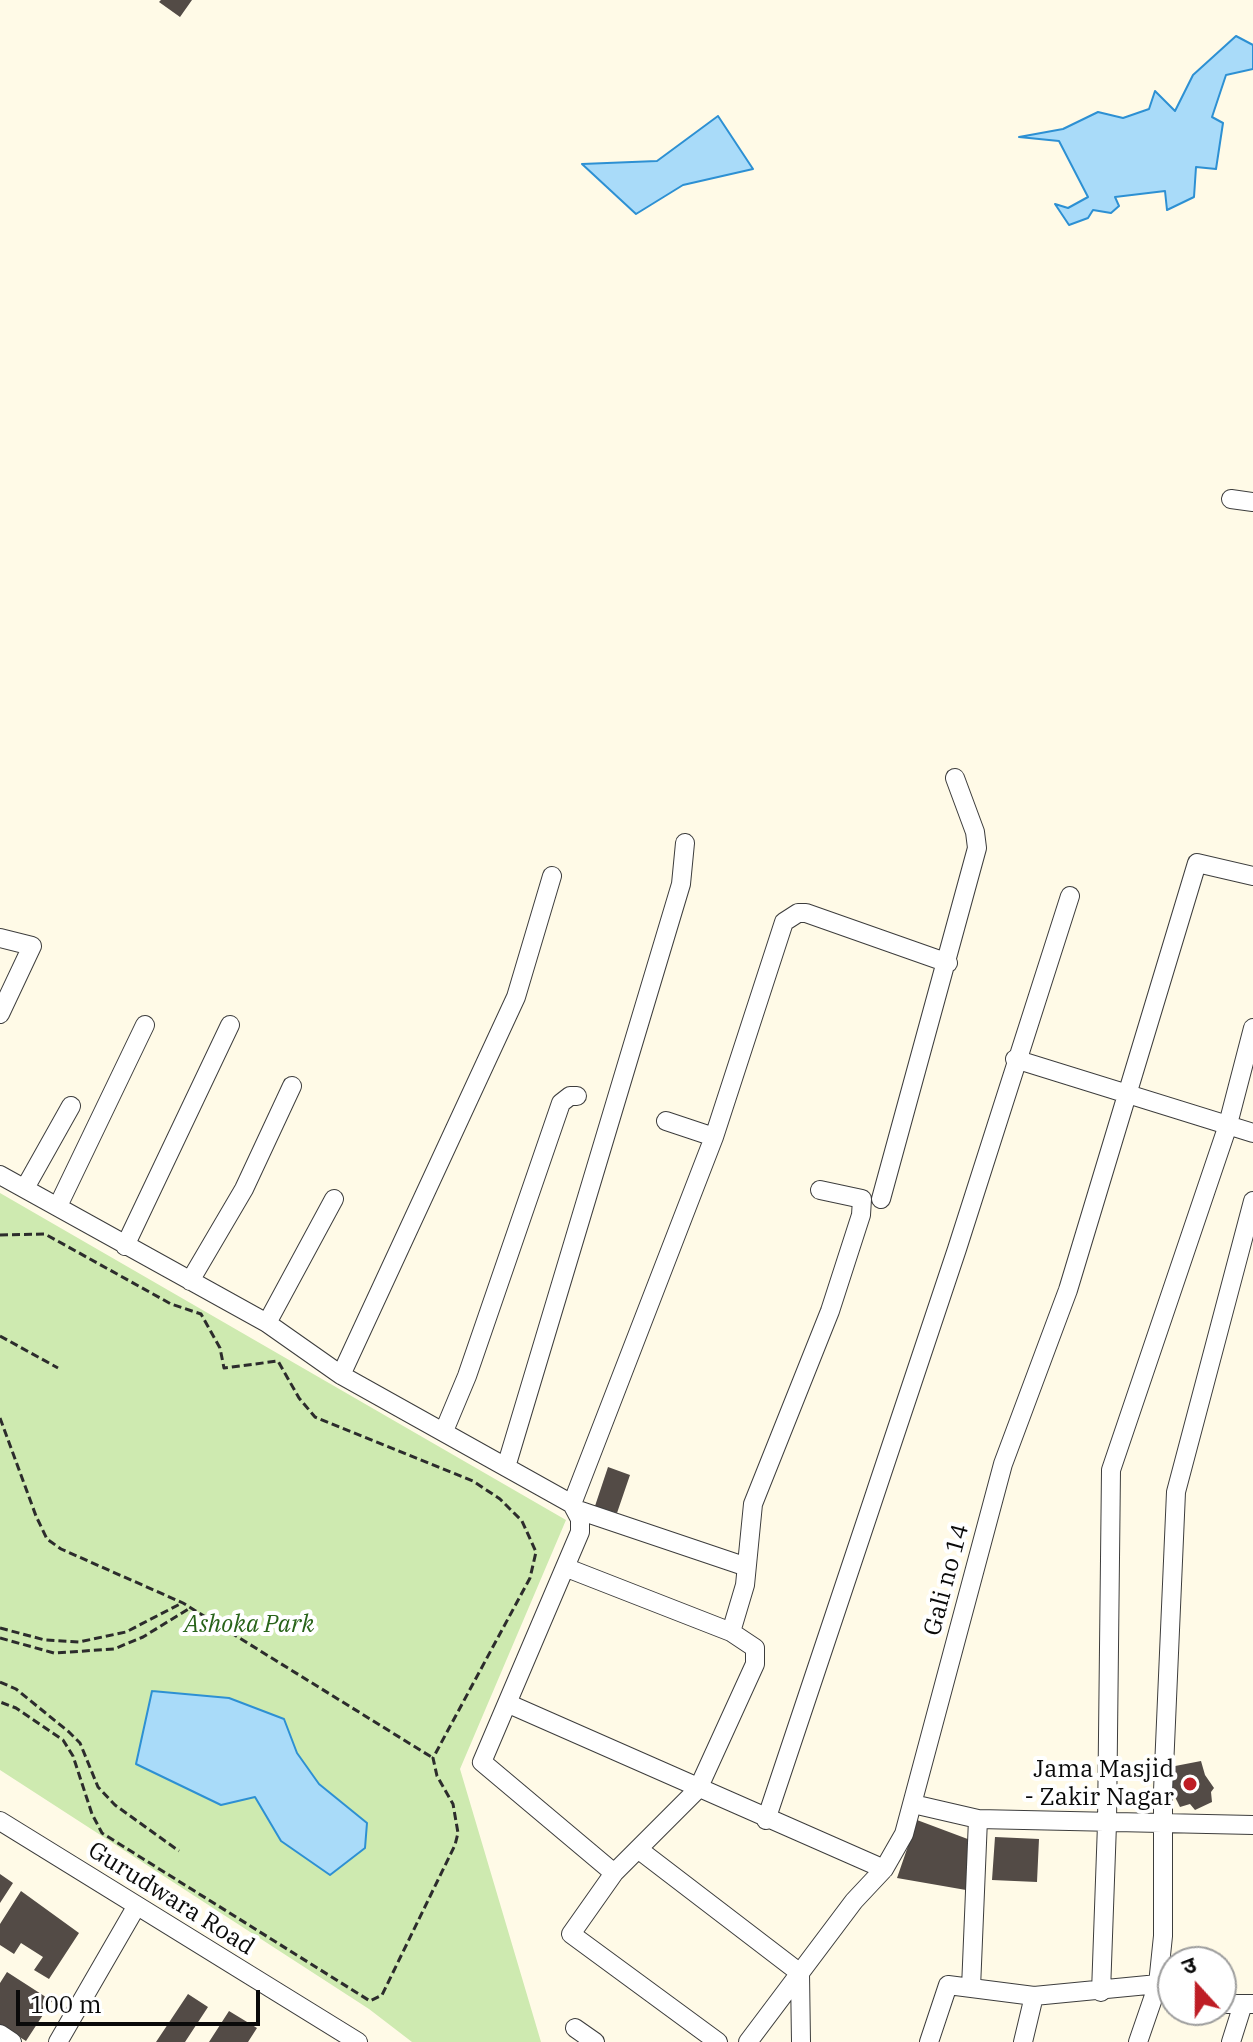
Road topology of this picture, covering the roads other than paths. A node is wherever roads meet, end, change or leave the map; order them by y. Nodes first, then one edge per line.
1 (1231, 499) dead end
2 (1253, 502) edge
3 (955, 778) dead end
4 (685, 843) dead end
5 (552, 876) dead end
6 (1253, 876) edge
7 (1070, 896) dead end
8 (0, 938) edge
9 (948, 963) junction
10 (0, 1014) edge
11 (145, 1025) dead end
12 (230, 1025) dead end
13 (1253, 1028) edge
14 (1015, 1059) junction
15 (292, 1086) dead end
16 (1129, 1094) junction
17 (577, 1096) dead end
18 (71, 1106) dead end
19 (666, 1121) dead end
20 (1227, 1128) junction
21 (1253, 1133) edge
22 (714, 1137) junction
23 (0, 1175) edge
24 (25, 1188) junction
25 (820, 1190) dead end
26 (334, 1199) dead end
27 (881, 1199) dead end
28 (1253, 1201) edge
29 (58, 1206) junction
30 (125, 1246) junction
31 (190, 1281) junction
32 (267, 1323) junction
33 (341, 1375) junction
34 (444, 1431) junction
35 (506, 1467) junction
36 (574, 1506) junction
37 (744, 1566) junction
38 (567, 1568) junction
39 (731, 1632) junction
40 (509, 1704) junction
41 (698, 1789) junction
42 (913, 1804) junction
43 (978, 1819) junction
44 (766, 1820) junction
45 (0, 1821) edge
46 (1107, 1824) junction
47 (1163, 1825) junction
48 (1253, 1825) edge
49 (638, 1849) junction
50 (884, 1869) junction
51 (614, 1873) junction
52 (136, 1907) junction
53 (800, 1973) junction
54 (971, 1988) junction
55 (1101, 1992) junction
56 (1155, 1993) junction
57 (1034, 1996) junction
58 (1248, 2004) edge
59 (575, 2028) dead end
60 (0, 2034) edge
61 (12, 2042) edge
62 (58, 2042) edge
63 (358, 2042) edge
64 (595, 2042) edge
65 (718, 2042) edge
66 (748, 2042) edge
67 (801, 2042) edge
68 (929, 2042) edge
69 (1023, 2042) edge
70 (1138, 2042) edge
71 (1231, 2042) edge

1 - 2 street
3 - 9 street
4 - 35 street
5 - 33 street
6 - 16 street, Gali no 14
7 - 14 street
8 - 10 street
9 - 22 street
9 - 27 street
11 - 29 street
12 - 30 street
13 - 20 street
14 - 16 street
14 - 44 street
15 - 31 street
16 - 20 street
16 - 42 street, Gali no 14
17 - 34 street
18 - 24 street
19 - 22 street
20 - 21 street
20 - 46 street
22 - 36 street
23 - 24 street
24 - 29 street
25 - 37 street
26 - 32 street
28 - 47 street
29 - 30 street
30 - 31 street
31 - 32 street
32 - 33 street
33 - 34 street
34 - 35 street
35 - 36 street
36 - 37 street
36 - 38 street
37 - 39 street
38 - 39 street
38 - 40 street
39 - 41 street
40 - 41 street
40 - 51 street
41 - 44 street
41 - 49 street
42 - 43 street
42 - 50 street, Gali no 14
43 - 46 street
43 - 54 street
44 - 50 street
45 - 52 street, Gurudwara Road
46 - 47 street
46 - 55 street
47 - 48 street
47 - 56 street
49 - 51 street
49 - 53 street
50 - 53 street, Gali no 14
51 - 65 street
52 - 62 street
52 - 63 street, Gurudwara Road
53 - 66 street, Gali no 14
53 - 67 street
54 - 57 street
54 - 68 street
55 - 56 street
55 - 57 street
56 - 70 street
57 - 69 street
58 - 71 street
59 - 64 street
60 - 61 street

